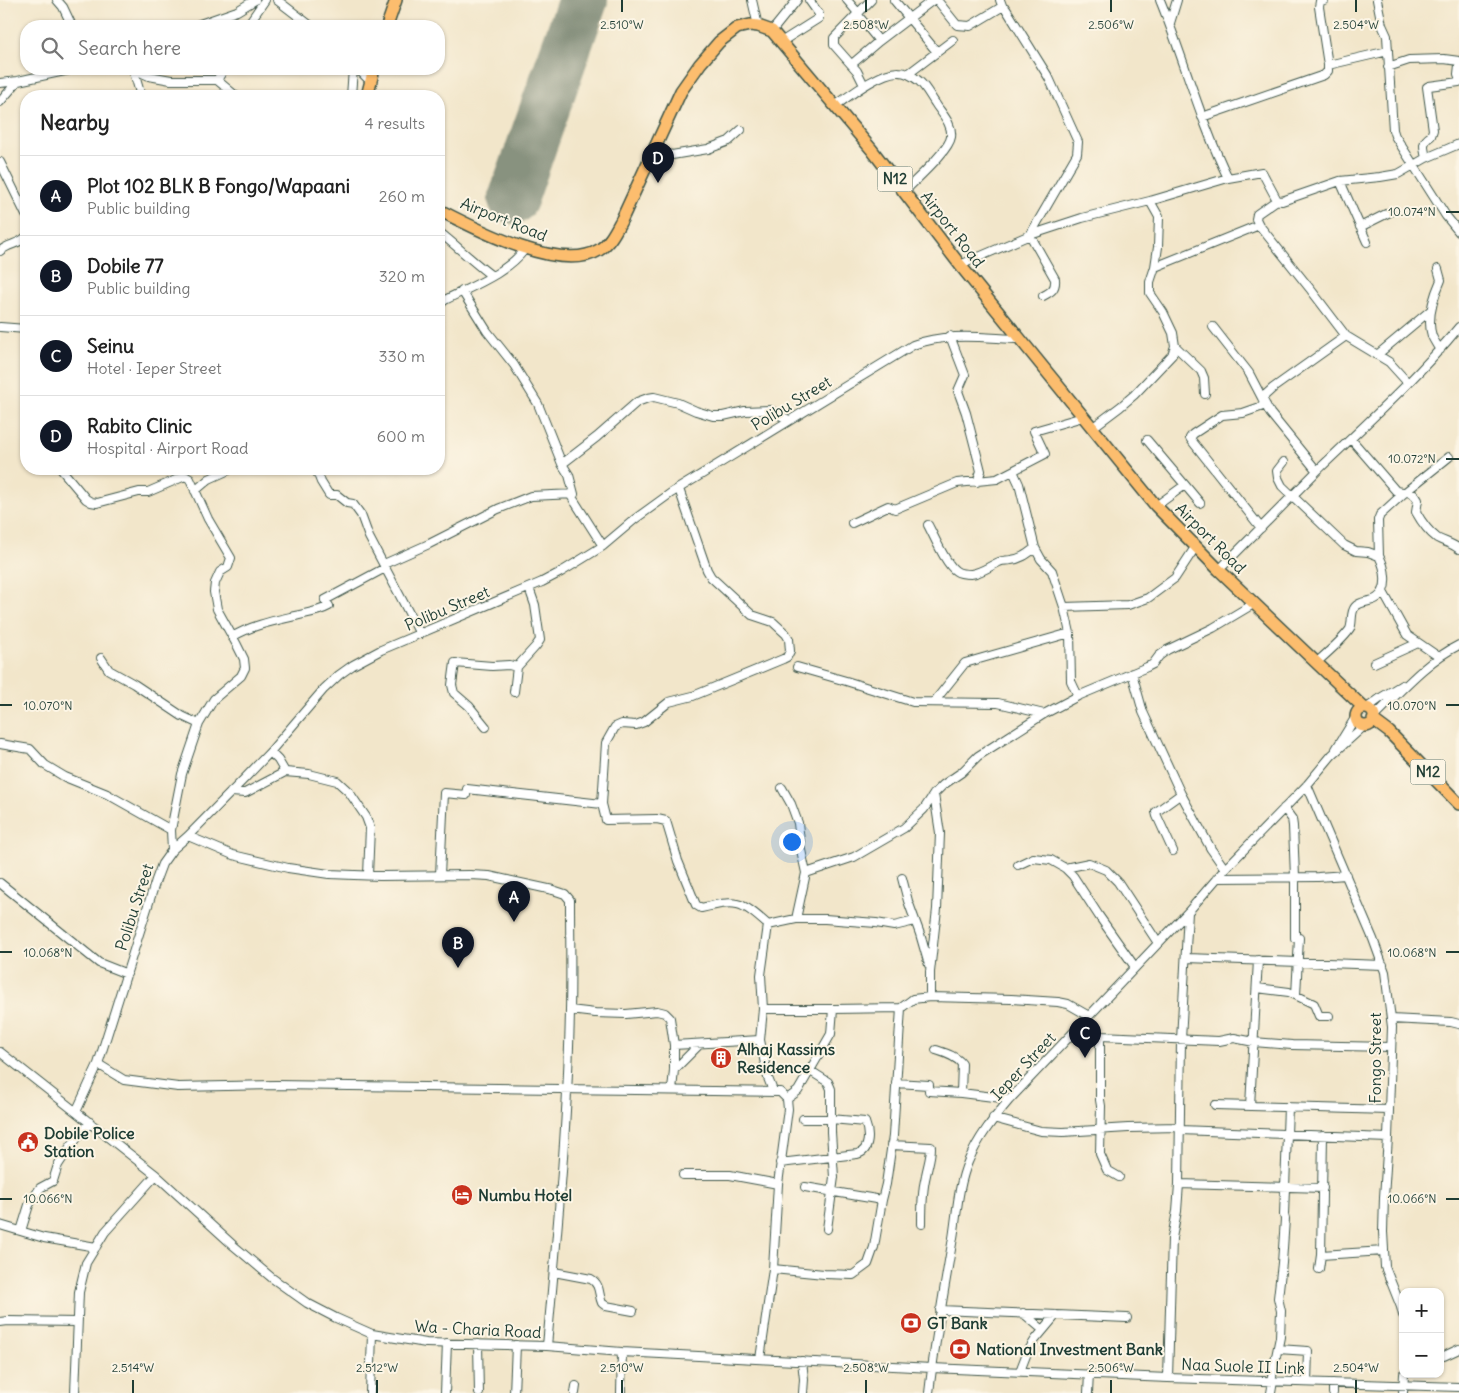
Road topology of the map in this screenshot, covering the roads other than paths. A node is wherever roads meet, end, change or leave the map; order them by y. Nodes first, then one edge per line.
1 (57, 0) edge
2 (255, 0) edge
3 (265, 0) edge
4 (277, 0) edge
5 (396, 0) edge
6 (752, 0) edge
7 (797, 0) edge
8 (809, 0) edge
9 (847, 0) edge
10 (871, 0) edge
11 (894, 0) edge
12 (933, 0) edge
13 (937, 0) edge
14 (1160, 0) edge
15 (1177, 0) edge
16 (1324, 0) edge
17 (1377, 0) edge
18 (1002, 4) edge
19 (858, 13) junction
20 (909, 19) junction
21 (69, 20) edge
22 (211, 20) edge
23 (251, 20) edge
24 (303, 20) edge
25 (389, 20) edge
26 (1170, 24) junction
27 (758, 26) junction
28 (772, 31) junction
29 (879, 40) junction
30 (953, 40) dead end
31 (781, 42) junction
32 (1388, 51) junction
33 (937, 52) junction
34 (1459, 61) edge
35 (852, 64) junction
36 (1328, 65) junction
37 (1459, 65) edge
38 (1388, 67) junction
39 (908, 74) junction
40 (46, 75) edge
41 (135, 75) edge
42 (147, 75) edge
43 (220, 75) edge
44 (352, 75) edge
45 (364, 75) edge
46 (372, 75) edge
47 (1459, 77) edge
48 (217, 80) junction
49 (18, 81) junction
50 (370, 81) junction
51 (1459, 82) edge
52 (0, 83) edge
53 (864, 86) junction
54 (139, 90) edge
55 (229, 90) edge
56 (351, 90) edge
57 (368, 90) edge
58 (0, 102) edge
59 (835, 106) junction
60 (1202, 117) junction
61 (741, 130) dead end
62 (1459, 144) edge
63 (653, 152) junction
64 (1426, 158) junction
65 (0, 162) edge
66 (1414, 165) junction
67 (1228, 178) junction
68 (1340, 181) junction
69 (904, 192) junction
70 (1277, 200) junction
71 (1150, 201) junction
72 (20, 203) edge
73 (1390, 212) dead end
74 (445, 213) edge
75 (1259, 225) junction
76 (1360, 227) junction
77 (1459, 232) edge
78 (1030, 235) junction
79 (445, 237) edge
80 (20, 242) edge
81 (1367, 242) dead end
82 (525, 249) junction
83 (0, 251) edge
84 (960, 265) junction
85 (1155, 267) junction
86 (1438, 269) dead end
87 (492, 276) junction
88 (462, 291) junction
89 (1043, 296) dead end
90 (445, 300) edge
91 (1431, 310) junction
92 (0, 327) edge
93 (1213, 327) dead end
94 (1459, 327) edge
95 (20, 329) edge
96 (950, 336) junction
97 (1346, 336) junction
98 (1020, 339) junction
99 (1175, 346) junction
100 (1440, 350) junction
101 (1377, 355) junction
102 (1408, 383) junction
103 (1206, 394) dead end
104 (1264, 402) junction
105 (1083, 417) junction
106 (789, 420) junction
107 (1092, 428) junction
108 (1351, 439) junction
109 (1147, 440) dead end
110 (1449, 457) dead end
111 (1284, 462) dead end
112 (562, 464) junction
113 (1013, 471) junction
114 (1317, 471) junction
115 (65, 475) edge
116 (217, 475) edge
117 (318, 475) edge
118 (977, 482) junction
119 (1185, 485) junction
120 (679, 488) junction
121 (195, 491) junction
122 (1404, 493) junction
123 (574, 494) junction
124 (1294, 496) junction
125 (1200, 503) dead end
126 (1156, 506) junction
127 (852, 523) dead end
128 (928, 525) dead end
129 (1261, 528) junction
130 (1447, 542) junction
131 (1459, 543) edge
132 (603, 546) junction
133 (1196, 546) junction
134 (1034, 548) junction
135 (1459, 549) edge
136 (1379, 556) junction
137 (384, 566) junction
138 (1219, 570) junction
139 (529, 588) junction
140 (1383, 592) junction
141 (1254, 603) junction
142 (1064, 607) junction
143 (1070, 633) junction
144 (420, 634) junction
145 (232, 637) junction
146 (1418, 643) junction
147 (1459, 645) edge
148 (1439, 657) junction
149 (101, 658) dead end
150 (1317, 662) junction
151 (1374, 663) dead end
152 (517, 667) junction
153 (797, 668) dead end
154 (1132, 673) junction
155 (514, 692) dead end
156 (1078, 696) junction
157 (934, 702) junction
158 (1044, 714) junction
159 (1365, 717) junction
160 (199, 724) junction
161 (486, 727) dead end
162 (0, 744) edge
163 (270, 752) junction
164 (1332, 755) junction
165 (285, 772) junction
166 (1307, 785) junction
167 (782, 788) dead end
168 (231, 792) junction
169 (934, 794) junction
170 (1181, 794) junction
171 (602, 804) junction
172 (1459, 804) edge
173 (1284, 808) junction
174 (171, 830) junction
175 (188, 836) junction
176 (172, 850) junction
177 (1174, 851) dead end
178 (1018, 865) dead end
179 (1065, 868) junction
180 (1225, 869) junction
181 (806, 873) junction
182 (368, 875) junction
183 (440, 875) junction
184 (1346, 875) junction
185 (1295, 877) junction
186 (902, 878) dead end
187 (1218, 878) junction
188 (0, 883) edge
189 (1188, 912) junction
190 (796, 919) junction
191 (914, 921) junction
192 (768, 925) junction
193 (1158, 942) junction
194 (1186, 958) junction
195 (1258, 960) junction
196 (1298, 962) junction
197 (1383, 965) junction
198 (1135, 967) junction
199 (930, 972) junction
200 (127, 974) junction
201 (1257, 988) junction
202 (1296, 996) junction
203 (930, 997) junction
204 (902, 1008) junction
205 (763, 1009) junction
206 (833, 1009) junction
207 (570, 1010) junction
208 (1089, 1016) junction
209 (1328, 1016) dead end
210 (1390, 1019) junction
211 (1459, 1024) edge
212 (1080, 1025) junction
213 (1100, 1036) junction
214 (760, 1040) junction
215 (1181, 1040) junction
216 (1254, 1042) junction
217 (700, 1044) junction
218 (674, 1045) junction
219 (1391, 1047) junction
220 (936, 1050) dead end
221 (0, 1052) edge
222 (98, 1064) junction
223 (674, 1070) junction
224 (810, 1070) junction
225 (896, 1083) junction
226 (567, 1089) junction
227 (672, 1090) junction
228 (773, 1091) junction
229 (961, 1093) junction
230 (787, 1099) junction
231 (1010, 1099) junction
232 (1215, 1105) dead end
233 (1250, 1106) junction
234 (1288, 1106) junction
235 (1389, 1110) junction
236 (76, 1112) junction
237 (993, 1118) junction
238 (804, 1119) dead end
239 (831, 1119) junction
240 (90, 1122) junction
241 (1180, 1129) junction
242 (1101, 1130) junction
243 (1287, 1134) junction
244 (1323, 1135) junction
245 (1388, 1138) junction
246 (891, 1145) junction
247 (833, 1157) junction
248 (780, 1163) junction
249 (156, 1174) junction
250 (683, 1175) dead end
251 (1119, 1177) dead end
252 (778, 1184) junction
253 (1179, 1184) junction
254 (1284, 1187) junction
255 (805, 1188) dead end
256 (1323, 1188) junction
257 (832, 1192) junction
258 (882, 1200) junction
259 (922, 1224) dead end
260 (0, 1226) edge
261 (827, 1229) dead end
262 (21, 1231) junction
263 (96, 1247) junction
264 (1384, 1251) junction
265 (1321, 1255) junction
266 (773, 1269) junction
267 (1319, 1269) dead end
268 (554, 1272) junction
269 (1399, 1302) edge
270 (940, 1310) junction
271 (633, 1311) dead end
272 (1023, 1313) junction
273 (1056, 1315) junction
274 (1128, 1318) dead end
275 (0, 1322) edge
276 (77, 1322) junction
277 (1043, 1330) junction
278 (372, 1334) junction
279 (447, 1343) junction
280 (478, 1344) junction
281 (516, 1345) junction
282 (547, 1346) junction
283 (1278, 1349) junction
284 (1459, 1349) edge
285 (622, 1352) junction
286 (1444, 1356) edge
287 (760, 1359) junction
288 (802, 1361) junction
289 (932, 1368) junction
290 (1020, 1371) junction
291 (1089, 1374) junction
292 (1168, 1378) junction
293 (1272, 1381) junction
294 (1307, 1382) junction
295 (1333, 1383) junction
296 (1459, 1387) edge
297 (1403, 1389) edge
298 (75, 1393) edge
299 (370, 1393) edge
300 (445, 1393) edge
301 (479, 1393) edge
302 (514, 1393) edge
303 (621, 1393) edge
304 (803, 1393) edge
305 (928, 1393) edge
306 (1088, 1393) edge
307 (1271, 1393) edge
308 (1333, 1393) edge

1 - 21 street
2 - 22 street
3 - 23 street
4 - 24 street
5 - 25 highway
6 - 27 street
7 - 28 street
8 - 31 street
9 - 19 street
10 - 19 street
11 - 20 street
12 - 20 street
13 - 18 street
14 - 26 street
15 - 26 street
16 - 36 street
17 - 32 street
18 - 78 street
19 - 29 street
19 - 35 street
20 - 29 street
20 - 33 street
26 - 60 street
27 - 28 highway, Airport Road
27 - 63 highway, Airport Road
28 - 31 highway, Airport Road / N12
29 - 35 street
30 - 33 street
31 - 59 highway, Airport Road / N12
32 - 36 street
32 - 38 street
33 - 39 street
34 - 38 street
35 - 53 street
36 - 60 street
37 - 47 street
38 - 66 street
39 - 53 street
39 - 69 street
40 - 49 street
41 - 54 street
42 - 48 street
43 - 48 street
44 - 56 street
45 - 50 street
46 - 50 highway
48 - 55 street
49 - 52 street
49 - 58 street
50 - 57 highway
51 - 64 street
53 - 59 street
59 - 69 highway, Airport Road / N12
60 - 67 street
61 - 63 street
62 - 64 street
63 - 82 highway, Airport Road
64 - 66 street
65 - 72 street
66 - 68 street
66 - 77 street
67 - 70 street
67 - 71 street
68 - 70 street
68 - 76 street
69 - 84 highway, Airport Road / N12
70 - 75 street
71 - 78 street
71 - 85 street
73 - 76 street
74 - 82 highway, Airport Road
75 - 85 street
75 - 97 street
76 - 81 street
78 - 84 street
78 - 89 street
79 - 87 street
80 - 83 street
82 - 87 street
84 - 98 highway, Airport Road / N12
85 - 99 street
86 - 91 street
87 - 88 street
88 - 90 street
88 - 112 street
91 - 100 street
91 - 101 street
92 - 95 street
93 - 104 street
94 - 100 street
96 - 98 street, Polibu Street
96 - 106 street, Polibu Street
96 - 118 street
97 - 101 street
97 - 104 street
98 - 105 highway, Airport Road / N12
99 - 103 street
99 - 107 street
100 - 102 street
101 - 102 street
102 - 108 street
104 - 114 street
104 - 129 street
105 - 107 highway, Airport Road / N12
105 - 113 street
106 - 112 street
106 - 120 street, Polibu Street
107 - 126 highway, Airport Road / N12
108 - 114 street
108 - 122 street
109 - 119 street
110 - 122 street
111 - 124 street
112 - 123 street
113 - 118 street
113 - 134 street
114 - 124 street
115 - 121 street
116 - 121 street
117 - 137 street
118 - 127 street
119 - 125 street
119 - 126 street
120 - 132 street, Polibu Street
120 - 171 street
121 - 145 street
122 - 130 street
122 - 136 street
123 - 132 street
123 - 137 street
124 - 129 street
124 - 136 street
126 - 133 highway, Airport Road / N12
128 - 134 street
129 - 138 street
130 - 131 street
130 - 135 street
132 - 139 street, Polibu Street
133 - 138 highway, Airport Road / N12
133 - 142 street
134 - 142 street
136 - 140 street
137 - 144 street
137 - 145 street
138 - 141 highway, Airport Road / N12
139 - 144 street, Polibu Street
139 - 152 street
140 - 146 street
140 - 150 street
141 - 150 highway, Airport Road / N12
141 - 154 street
142 - 143 street
143 - 156 street
143 - 157 street
144 - 163 street, Polibu Street
145 - 160 street
146 - 148 street
146 - 151 street
147 - 148 street
148 - 159 street
149 - 160 street
150 - 159 highway, Airport Road / N12
152 - 155 street
152 - 161 street
153 - 157 street
154 - 156 street
154 - 170 street
156 - 158 street
157 - 158 street
158 - 169 street
159 - 164 street
159 - 164 street
159 - 172 highway, N12
160 - 174 street
162 - 174 street
163 - 165 street
163 - 168 street, Polibu Street
164 - 166 street, Ieper Street
165 - 168 street
165 - 182 street
166 - 173 street, Ieper Street
166 - 184 street, Fongo Street
167 - 181 street
168 - 175 street, Polibu Street
169 - 181 street
169 - 199 street
170 - 177 street
170 - 180 street
171 - 183 street
171 - 192 street
173 - 180 street, Ieper Street
173 - 185 street
174 - 176 street
175 - 176 street, Polibu Street
175 - 182 street
176 - 200 street, Polibu Street
178 - 179 street
179 - 193 street
179 - 198 street
180 - 187 street, Ieper Street
181 - 190 street
182 - 183 street
183 - 207 street
184 - 185 street
184 - 197 street, Fongo Street
185 - 187 street
185 - 196 street
186 - 191 street
187 - 189 street, Ieper Street
188 - 200 street
189 - 193 street, Ieper Street
189 - 194 street
190 - 191 street
190 - 192 street
191 - 199 street
192 - 205 street
193 - 198 street, Ieper Street
194 - 195 street
194 - 215 street
195 - 196 street
195 - 201 street
196 - 197 street
196 - 202 street
197 - 210 street, Fongo Street
198 - 208 street, Ieper Street
199 - 203 street
200 - 222 street, Polibu Street
201 - 202 street
201 - 216 street
202 - 209 street
203 - 204 street
203 - 208 street
204 - 206 street
204 - 225 street
205 - 206 street
205 - 214 street
206 - 224 street
207 - 218 street
207 - 226 street
208 - 212 street, Ieper Street
210 - 211 street
210 - 219 street, Fongo Street
212 - 213 street
212 - 231 street, Ieper Street
213 - 215 street
213 - 242 street
214 - 217 street
214 - 228 street
215 - 216 street
215 - 241 street
216 - 219 street
216 - 233 street
217 - 218 street
217 - 223 street
218 - 223 street
219 - 235 street, Fongo Street
220 - 229 street
221 - 236 street, Wa - Charia Road
222 - 226 street
222 - 236 street, Polibu Street
223 - 227 street
224 - 230 street
224 - 239 street
225 - 229 street
225 - 246 street
226 - 227 street
226 - 268 street
227 - 228 street
228 - 230 street
229 - 231 street
230 - 248 street
231 - 237 street, Ieper Street
232 - 233 street
233 - 234 street
234 - 235 street
234 - 243 street
235 - 245 street, Fongo Street
236 - 240 street, Wa - Charia Road
237 - 242 street
237 - 270 street, Ieper Street
238 - 239 street
239 - 247 street
239 - 247 street
240 - 249 street, Wa - Charia Road
240 - 262 street
241 - 242 street
241 - 243 street
241 - 253 street
242 - 251 street
243 - 244 street
243 - 254 street
244 - 245 street
244 - 256 street
245 - 264 street, Fongo Street
246 - 258 street
246 - 259 street
247 - 248 street
247 - 257 street
248 - 252 street
249 - 263 street
249 - 278 street, Wa - Charia Road
250 - 252 street
252 - 266 street
253 - 254 street
253 - 292 street
254 - 256 street
254 - 283 street
255 - 257 street
256 - 265 street
257 - 258 street
257 - 261 street
258 - 266 street
260 - 262 street
262 - 263 street
263 - 276 street
264 - 265 street
264 - 269 street, Fongo Street
265 - 267 street
266 - 287 street
268 - 271 street
268 - 282 street
270 - 272 street
270 - 289 street, Ieper Street
272 - 273 street
272 - 277 street
273 - 274 street
273 - 277 street
275 - 276 street
276 - 298 street
277 - 290 street
278 - 279 street, Wa - Charia Road
278 - 299 street
279 - 280 street, Wa - Charia Road
279 - 300 street
280 - 281 street, Wa - Charia Road
280 - 301 street
281 - 282 street, Wa - Charia Road
281 - 302 street
282 - 285 street, Wa - Charia Road
283 - 293 street
283 - 294 street
284 - 286 street
285 - 287 street, Wa - Charia Road
285 - 303 street
287 - 288 street, Wa - Charia Road
288 - 289 street, Wa - Charia Road
288 - 304 street
289 - 290 street, Naa Suole II Link
289 - 305 street, Ieper Street
290 - 291 street, Naa Suole II Link
291 - 292 street, Naa Suole II Link
291 - 306 street
292 - 293 street, Naa Suole II Link
293 - 294 street, Naa Suole II Link
293 - 307 street
294 - 295 street, Naa Suole II Link
295 - 297 street, Naa Suole II Link
295 - 308 street
296 - 297 street, Naa Suole II Link

